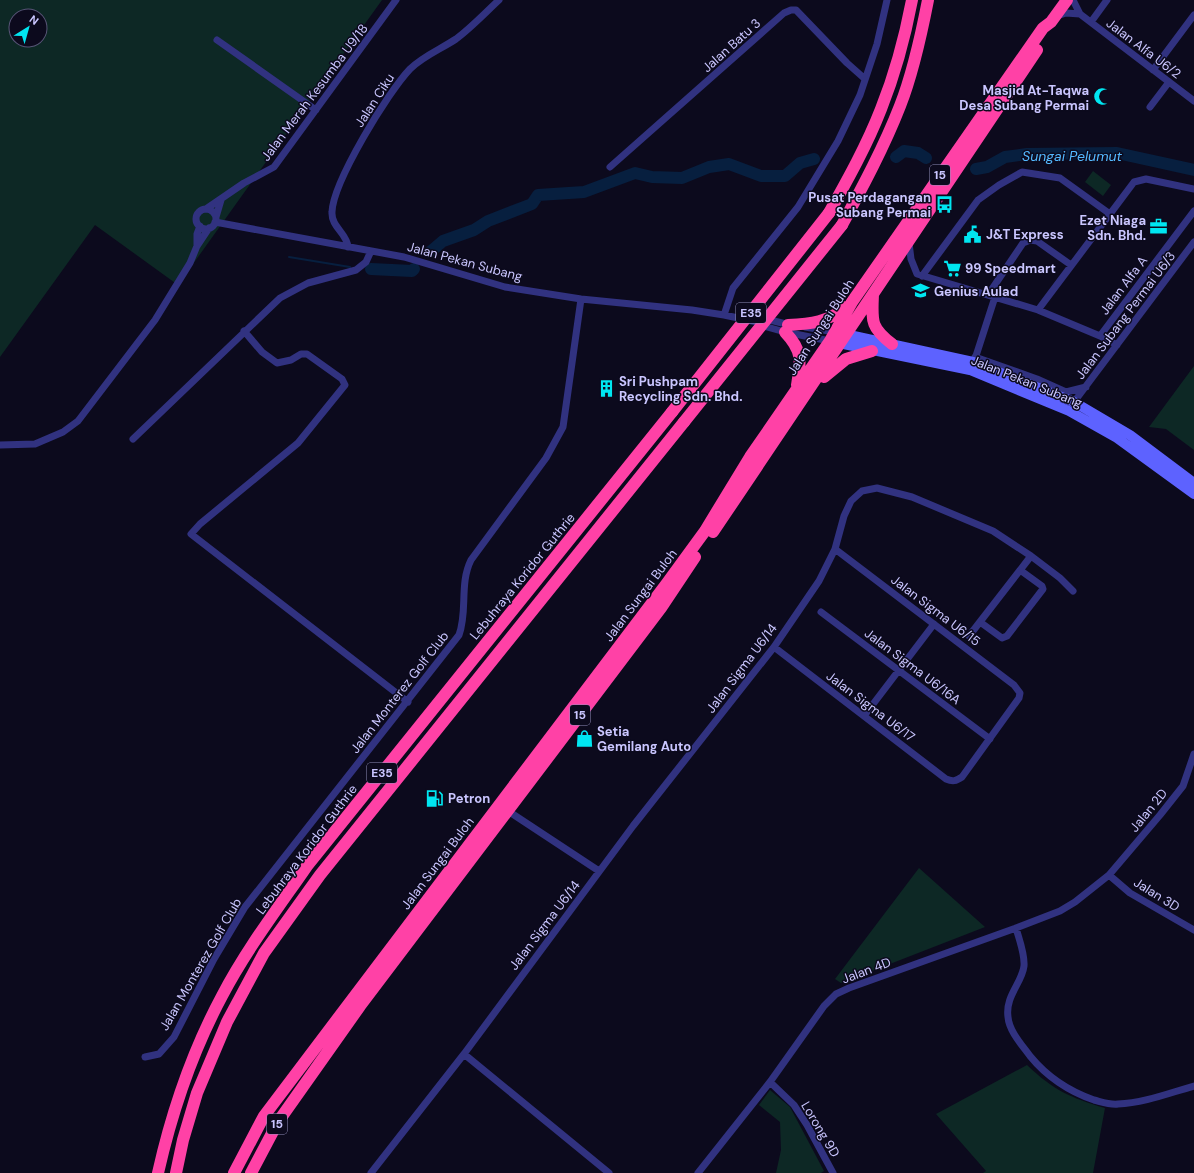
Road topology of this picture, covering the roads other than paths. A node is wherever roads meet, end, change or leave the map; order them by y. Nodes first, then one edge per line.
1 (396, 0) edge
2 (499, 0) edge
3 (887, 0) edge
4 (912, 0) edge
5 (928, 0) edge
6 (1066, 0) edge
7 (1073, 0) edge
8 (1107, 0) edge
9 (1080, 14) junction
10 (1194, 15) edge
11 (1052, 20) junction
12 (1091, 22) junction
13 (217, 40) dead end
14 (1153, 70) junction
15 (865, 79) junction
16 (1169, 82) junction
17 (1194, 101) edge
18 (1150, 107) dead end
19 (316, 110) junction
20 (610, 167) dead end
21 (1194, 189) edge
22 (221, 200) junction
23 (206, 209) junction
24 (1194, 211) edge
25 (1110, 214) junction
26 (216, 219) junction
27 (200, 226) junction
28 (209, 228) junction
29 (908, 242) junction
30 (1194, 242) edge
31 (197, 246) junction
32 (348, 247) junction
33 (371, 251) junction
34 (1071, 265) junction
35 (922, 276) junction
36 (873, 294) junction
37 (991, 296) junction
38 (581, 299) junction
39 (852, 302) junction
40 (1038, 310) junction
41 (724, 315) junction
42 (787, 328) junction
43 (244, 331) junction
44 (1100, 336) junction
45 (838, 338) junction
46 (892, 344) junction
47 (1117, 345) junction
48 (872, 351) junction
49 (974, 360) junction
50 (816, 382) junction
51 (1086, 386) junction
52 (796, 388) junction
53 (1074, 402) junction
54 (133, 439) dead end
55 (0, 445) edge
56 (1194, 483) edge
57 (1194, 494) edge
58 (835, 549) junction
59 (1031, 556) junction
60 (1020, 570) junction
61 (1073, 591) dead end
62 (821, 612) dead end
63 (980, 622) junction
64 (934, 624) junction
65 (969, 636) dead end
66 (774, 647) junction
67 (898, 670) junction
68 (408, 702) junction
69 (864, 716) junction
70 (990, 739) junction
71 (1194, 754) edge
72 (508, 811) junction
73 (599, 871) junction
74 (1109, 875) junction
75 (1016, 928) junction
76 (1194, 930) edge
77 (464, 1054) junction
78 (145, 1057) dead end
79 (770, 1082) junction
80 (1194, 1086) edge
81 (158, 1173) edge
82 (176, 1173) edge
83 (234, 1173) edge
84 (251, 1173) edge
85 (371, 1173) edge
86 (609, 1173) edge
87 (698, 1173) edge
88 (833, 1173) edge

1 - 19 street, Jalan Merah Kesumba U9/18
2 - 32 street, Jalan Ciku
3 - 15 street
4 - 81 highway, Lebuhraya Koridor Guthrie / E35, bridge
5 - 82 highway, Lebuhraya Koridor Guthrie / E35, bridge
6 - 11 highway, Jalan Sungai Buloh / 15
7 - 9 street
8 - 12 street
9 - 11 street
9 - 12 street, Jalan Alfa U6/2
10 - 14 street
11 - 29 highway, Jalan Sungai Buloh / 15
11 - 39 highway, Jalan Sungai Buloh / 15
12 - 14 street, Jalan Alfa U6/2
13 - 19 street
14 - 16 street, Jalan Alfa U6/2
15 - 20 street, Jalan Batu 3
15 - 41 street
16 - 17 street, Jalan Alfa U6/2
16 - 18 street
19 - 22 street, Jalan Merah Kesumba U9/18
21 - 25 street
22 - 23 street, Jalan Merah Kesumba U9/18
22 - 26 street
23 - 26 street
23 - 27 street
24 - 44 street, Jalan Alfa A
25 - 34 street
25 - 35 street
26 - 28 street
26 - 32 street, Jalan Pekan Subang
27 - 28 street
27 - 31 street
28 - 31 street
29 - 35 street
29 - 36 highway, Jalan Sungai Buloh / 15
30 - 47 street, Jalan Subang Permai U6/3
31 - 55 street
32 - 33 street, Jalan Pekan Subang
33 - 38 street, Jalan Pekan Subang
33 - 43 street
34 - 37 street
34 - 40 street
35 - 37 street
36 - 45 highway, Jalan Sungai Buloh / 15
36 - 46 highway
37 - 40 street
37 - 49 street
38 - 41 street, Jalan Pekan Subang
38 - 68 street, Jalan Monterez Golf Club
39 - 42 highway
39 - 45 highway, Jalan Sungai Buloh / 15
40 - 44 street
41 - 42 street, Jalan Pekan Subang
42 - 45 street, Jalan Pekan Subang
42 - 52 highway
43 - 54 street
43 - 68 street
44 - 47 street
45 - 46 main road, Jalan Pekan Subang
45 - 48 main road, Jalan Pekan Subang
45 - 50 highway, Jalan Sungai Buloh / 15
45 - 52 highway, Jalan Sungai Buloh / 15
46 - 49 main road, Jalan Pekan Subang
47 - 51 street, Jalan Subang Permai U6/3
48 - 50 highway
48 - 57 main road, Jalan Pekan Subang
49 - 51 street
49 - 53 main road, Jalan Pekan Subang
50 - 72 highway, Jalan Sungai Buloh / 15
51 - 53 street, Jalan Subang Permai U6/3
52 - 83 highway, Jalan Sungai Buloh / 15
53 - 56 main road, Jalan Pekan Subang
58 - 59 street, Jalan Sigma U6/14
58 - 64 street, Jalan Sigma U6/15
58 - 66 street, Jalan Sigma U6/14
59 - 60 street
59 - 61 street, Jalan Sigma U6/14
60 - 63 street
60 - 63 street
62 - 67 street, Jalan Sigma U6/16A
63 - 65 street
64 - 67 street
64 - 70 street, Jalan Sigma U6/15
66 - 69 street, Jalan Sigma U6/17
66 - 73 street, Jalan Sigma U6/14
67 - 69 street
67 - 70 street, Jalan Sigma U6/16A
68 - 78 street, Jalan Monterez Golf Club
69 - 70 street, Jalan Sigma U6/17
71 - 74 street, Jalan 2D
72 - 73 street
72 - 84 highway, Jalan Sungai Buloh / 15
73 - 77 street, Jalan Sigma U6/14
74 - 75 street, Jalan 4D
74 - 76 street, Jalan 3D
75 - 79 street, Jalan 4D
75 - 80 street
77 - 85 street, Jalan Sigma U6/14
77 - 86 street
79 - 87 street, Jalan 4D
79 - 88 street, Lorong 9D

